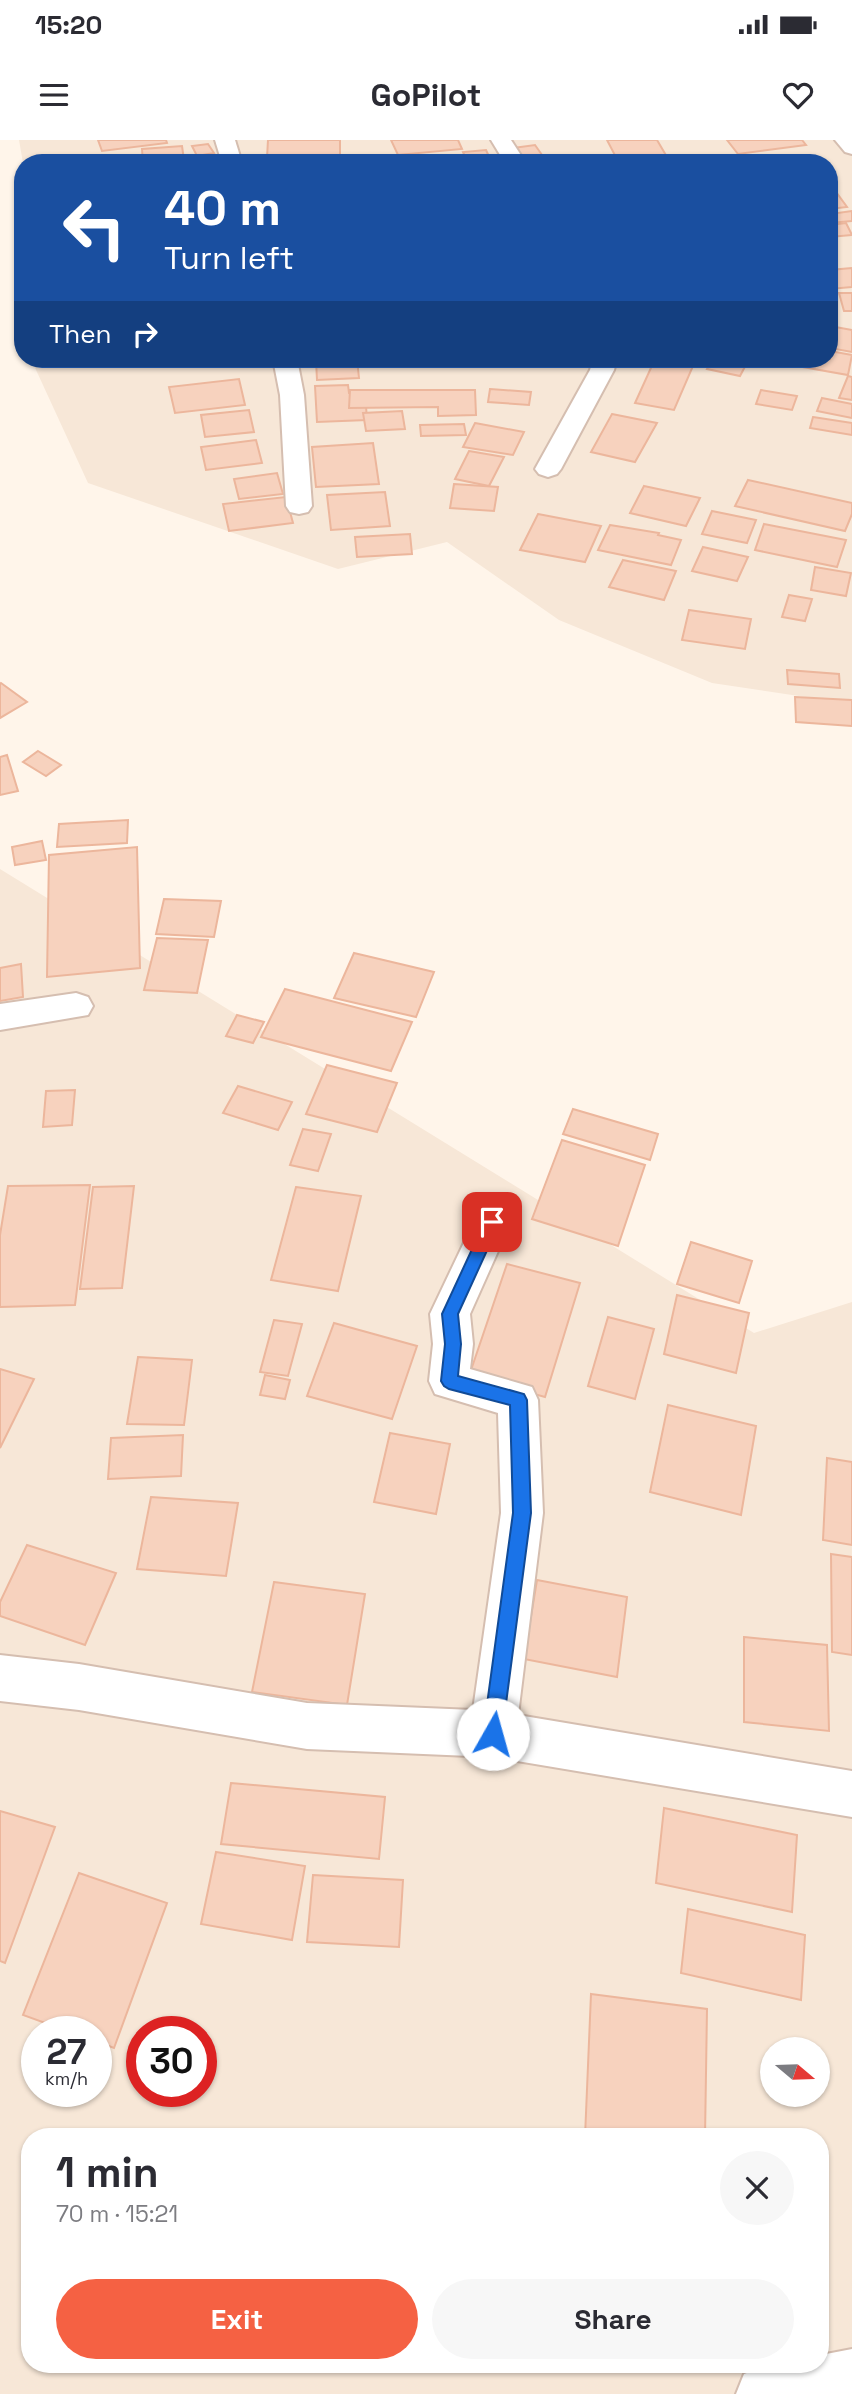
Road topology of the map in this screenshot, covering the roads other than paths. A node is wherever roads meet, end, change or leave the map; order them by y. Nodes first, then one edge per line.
1 (845, 140) edge
2 (852, 148) edge
3 (287, 368) edge
4 (602, 368) edge
5 (548, 469) dead end
6 (299, 506) dead end
7 (76, 1006) dead end
8 (0, 1017) edge
9 (492, 1222) dead end
10 (0, 1678) edge
11 (493, 1734) junction
12 (852, 1794) edge
13 (852, 2376) edge
14 (764, 2394) edge

1 - 2 street
3 - 6 street
4 - 5 street
7 - 8 street
9 - 11 street
10 - 11 street
11 - 12 street
13 - 14 street

